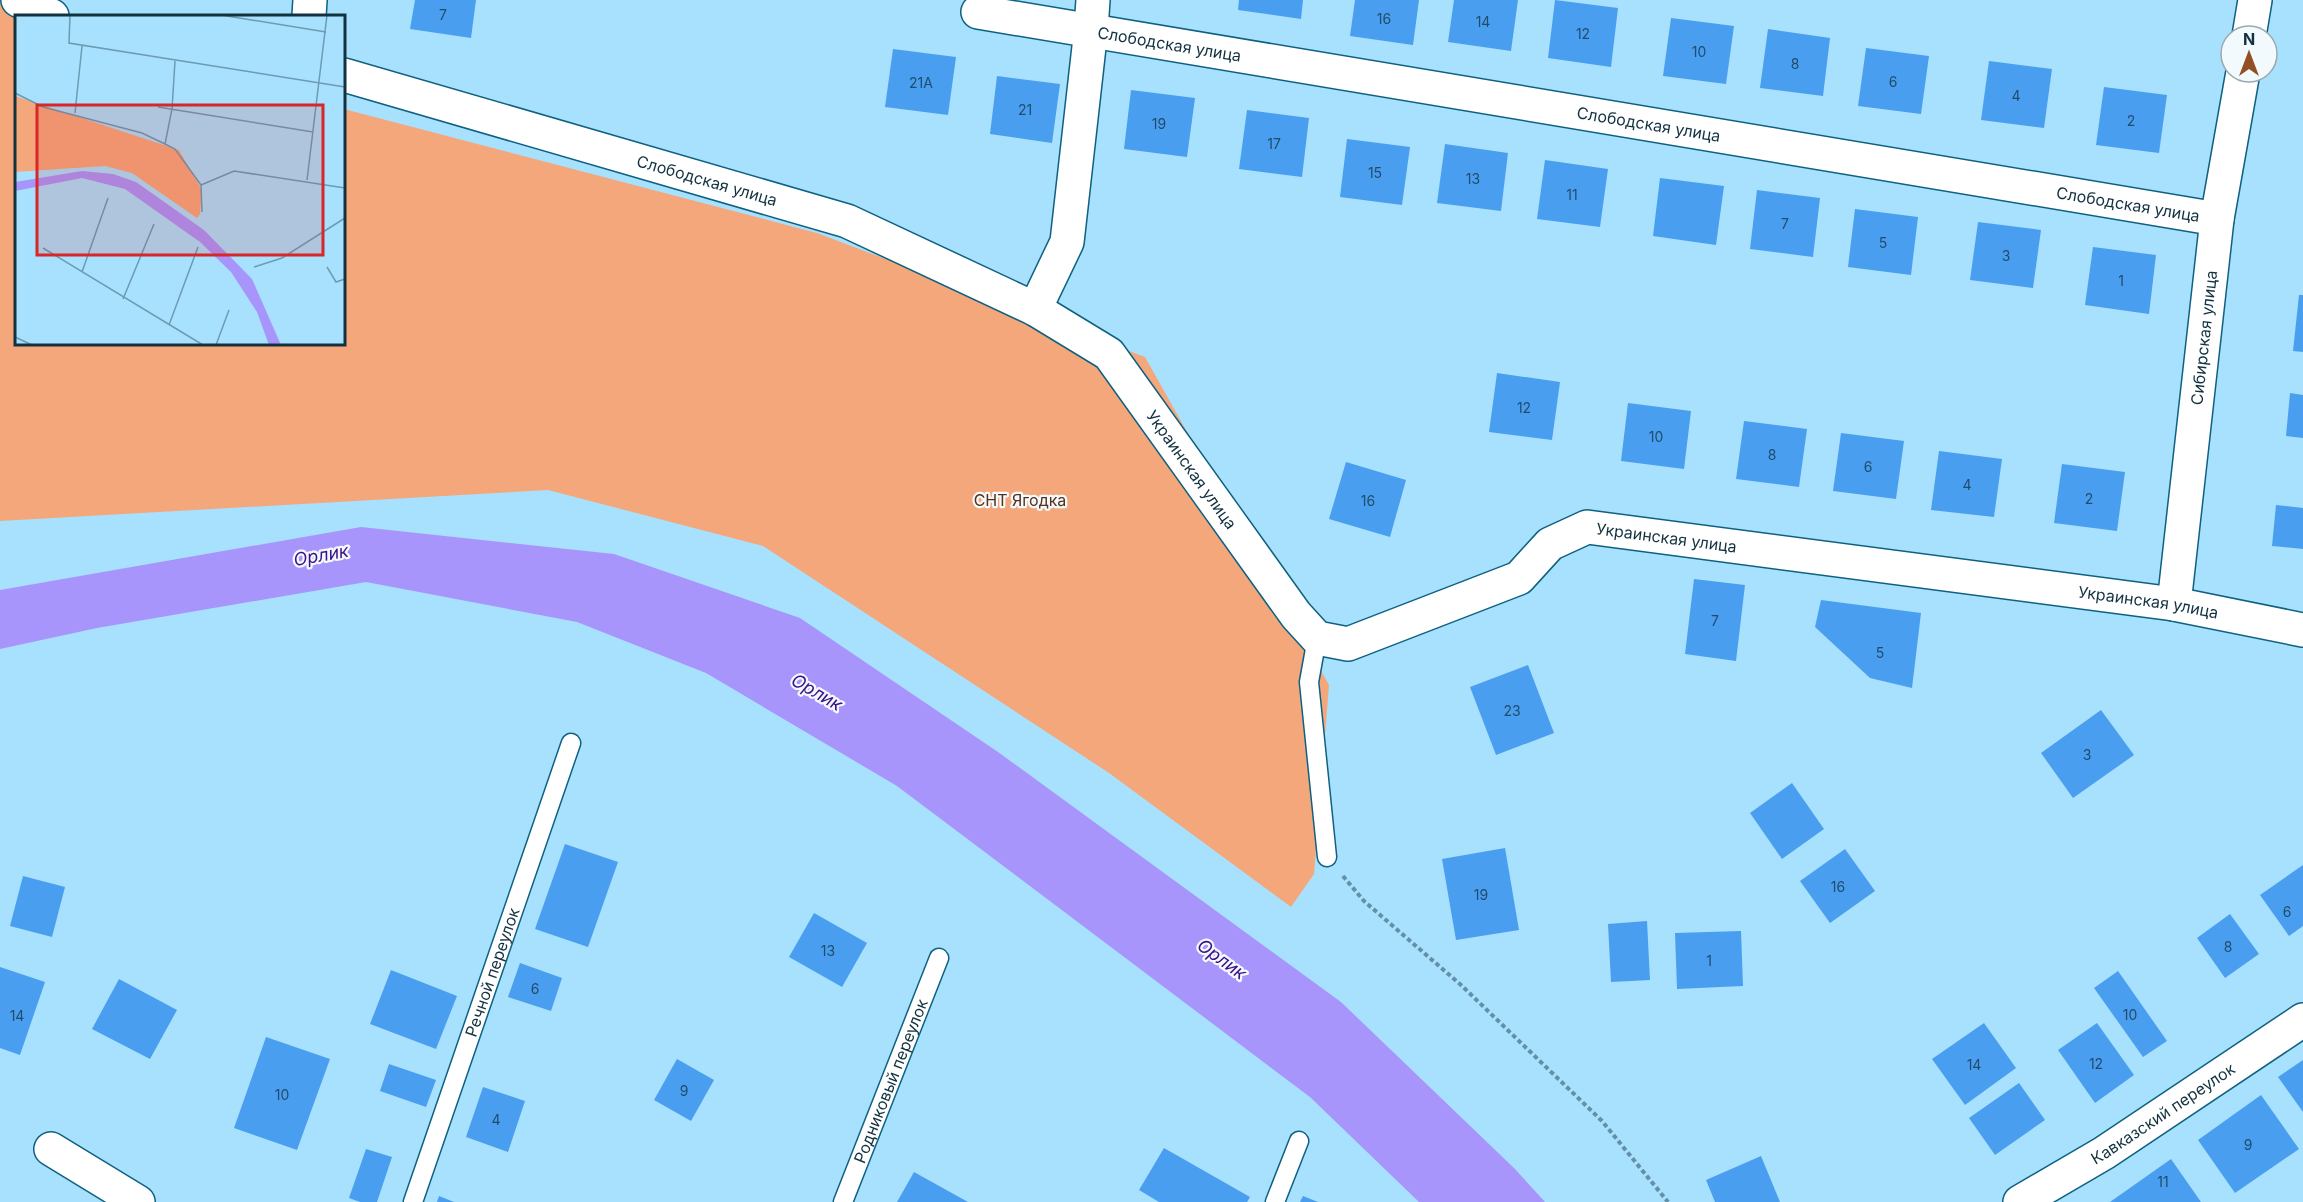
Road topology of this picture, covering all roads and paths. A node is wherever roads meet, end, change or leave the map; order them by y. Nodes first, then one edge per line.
1 (18, 0) edge
2 (310, 0) edge
3 (2255, 0) edge
4 (978, 12) dead end
5 (50, 15) edge
6 (309, 15) edge
7 (1092, 15) edge
8 (2251, 24) edge
9 (345, 75) edge
10 (2241, 84) edge
11 (2217, 219) junction
12 (1035, 309) junction
13 (2174, 604) junction
14 (2303, 630) edge
15 (1317, 638) junction
16 (571, 743) dead end
17 (1327, 856) joint
18 (939, 958) dead end
19 (2303, 1020) edge
20 (1299, 1141) dead end
21 (51, 1149) dead end
22 (138, 1202) edge
23 (413, 1202) edge
24 (843, 1202) edge
25 (1275, 1202) edge
26 (1668, 1202) edge
27 (2020, 1202) edge

1 - 5 street
2 - 6 street
3 - 8 street
4 - 7 street
7 - 11 street, Слободская улица
7 - 12 street, Слободская улица
9 - 12 street, Слободская улица
10 - 11 street, Сибирская улица
11 - 13 street, Сибирская улица
12 - 15 street, Украинская улица
13 - 14 street, Украинская улица
13 - 15 street, Украинская улица
15 - 17 lane
16 - 23 lane, Речной переулок
17 - 26 path
18 - 24 lane, Родниковый переулок
19 - 27 street, Кавказский переулок
20 - 25 lane
21 - 22 street

